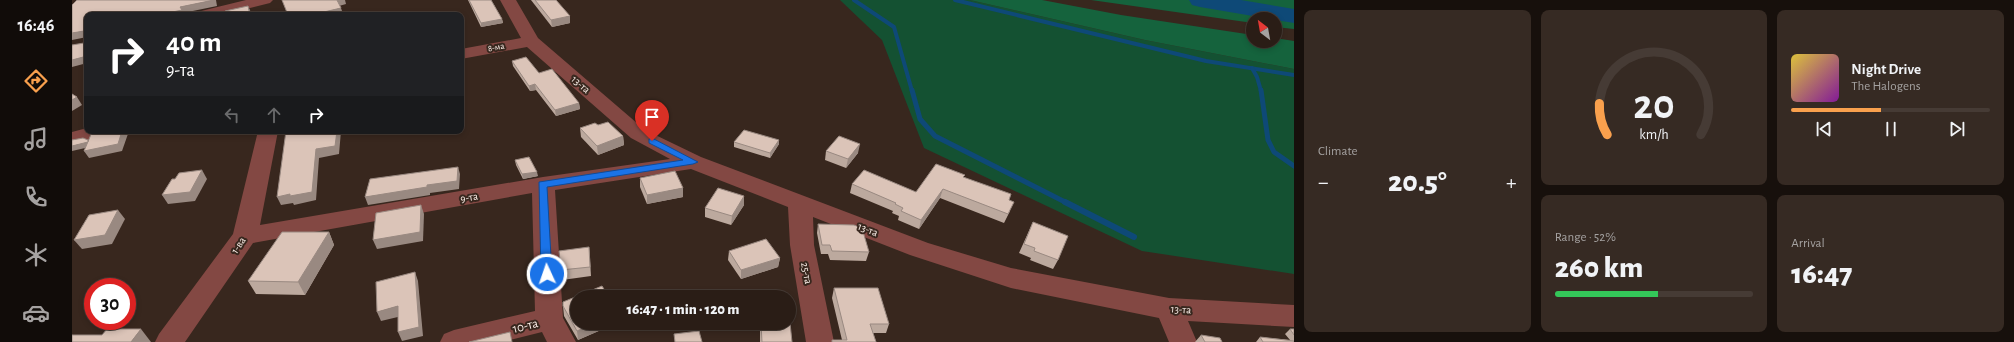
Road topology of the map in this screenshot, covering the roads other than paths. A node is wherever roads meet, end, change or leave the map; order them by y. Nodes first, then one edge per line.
1 (265, 0) edge
2 (268, 0) edge
3 (508, 0) edge
4 (215, 12) edge
5 (270, 12) edge
6 (531, 40) junction
7 (464, 53) edge
8 (89, 134) edge
9 (267, 134) edge
10 (72, 138) edge
11 (693, 162) junction
12 (543, 184) junction
13 (800, 204) junction
14 (245, 236) junction
15 (1169, 309) junction
16 (1294, 316) edge
17 (555, 330) edge
18 (169, 342) edge
19 (454, 342) edge
20 (820, 342) edge
21 (1183, 342) edge

1 - 4 street
2 - 5 street
3 - 6 street, 13-та
6 - 7 street, 8-ма
6 - 11 street, 13-та
8 - 10 street
9 - 14 street, 1-ва
11 - 12 street, 9-та
11 - 13 street, 13-та
12 - 14 street, 9-та
12 - 17 street
13 - 15 street, 13-та
13 - 20 street, 25-та
14 - 18 street, 1-ва
15 - 16 street, 13-та
15 - 21 street
17 - 19 street, 10-та

